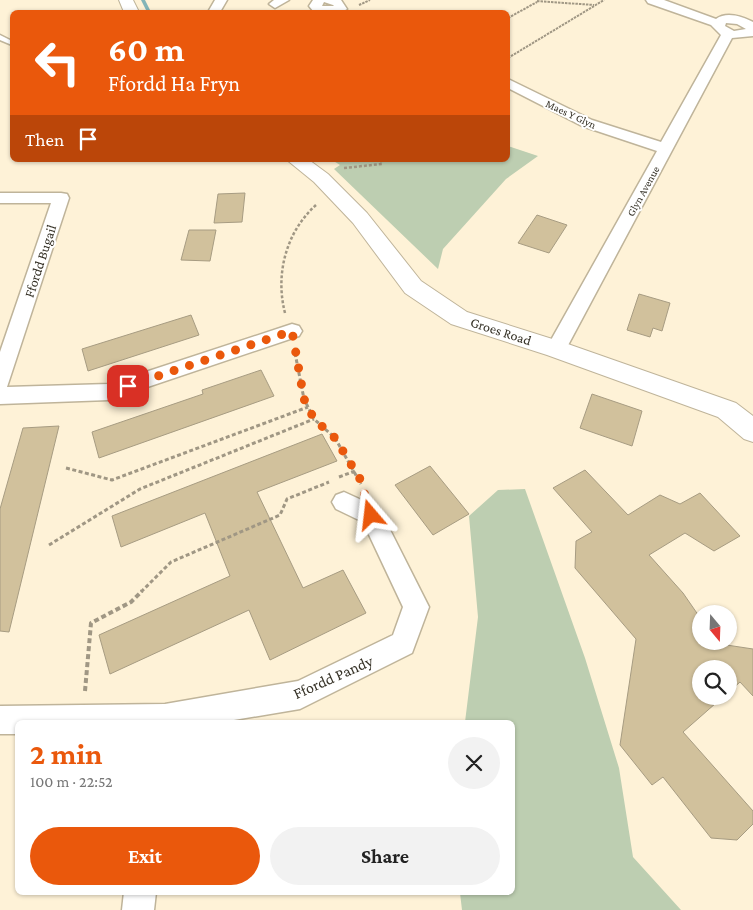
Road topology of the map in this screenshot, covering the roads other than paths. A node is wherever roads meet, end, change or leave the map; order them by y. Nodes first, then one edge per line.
1 (319, 0) edge
2 (329, 0) edge
3 (652, 0) edge
4 (323, 10) edge
5 (334, 10) edge
6 (751, 23) edge
7 (723, 28) junction
8 (510, 84) edge
9 (666, 149) junction
10 (300, 162) edge
11 (0, 198) edge
12 (292, 331) road end
13 (556, 349) junction
14 (0, 382) edge
15 (0, 396) edge
16 (753, 431) edge
17 (344, 502) dead end
18 (0, 720) edge
19 (165, 720) edge
20 (140, 895) edge
21 (138, 910) edge

1 - 4 street
2 - 5 street
3 - 7 street
6 - 7 street
7 - 9 street, Glyn Avenue
8 - 9 street, Maes Y Glyn
9 - 13 street, Glyn Avenue
10 - 13 street, Groes Road
11 - 14 street, Ffordd Bugail
12 - 15 street
13 - 16 street, Groes Road
17 - 19 street, Ffordd Pandy
18 - 19 street, Ffordd Pandy
20 - 21 street

